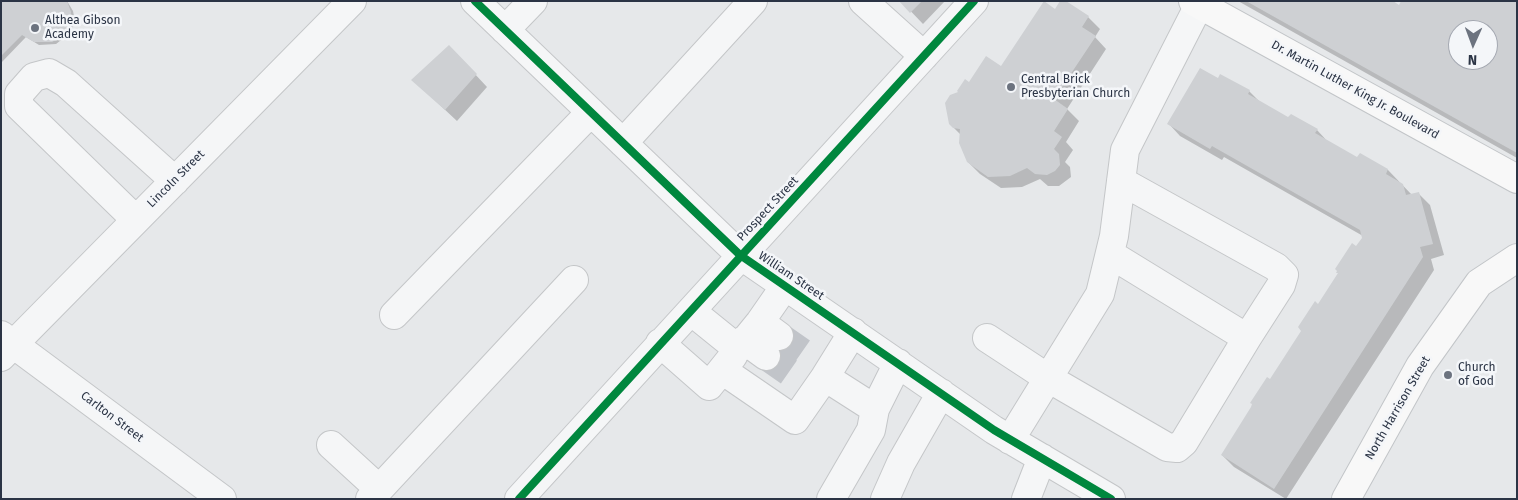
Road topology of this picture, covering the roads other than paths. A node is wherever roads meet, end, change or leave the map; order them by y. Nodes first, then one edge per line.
1 (352, 1) edge
2 (476, 1) edge
3 (533, 1) edge
4 (753, 1) edge
5 (863, 1) edge
6 (974, 1) edge
7 (1196, 3) edge
8 (505, 30) junction
9 (924, 56) junction
10 (591, 112) junction
11 (622, 143) junction
12 (1517, 179) edge
13 (174, 181) junction
14 (1121, 181) junction
15 (136, 220) junction
16 (1110, 254) junction
17 (740, 255) junction
18 (1517, 258) edge
19 (574, 280) dead end
20 (785, 286) junction
21 (691, 311) junction
22 (394, 315) dead end
23 (853, 332) junction
24 (987, 338) dead end
25 (1247, 338) junction
26 (660, 343) junction
27 (5, 345) edge
28 (752, 345) junction
29 (898, 364) junction
30 (815, 374) junction
31 (1048, 378) junction
32 (941, 393) junction
33 (876, 409) junction
34 (1010, 440) junction
35 (331, 446) dead end
36 (1042, 458) junction
37 (374, 494) edge
38 (222, 499) edge
39 (519, 499) edge
40 (831, 499) edge
41 (885, 499) edge
42 (1026, 499) edge
43 (1111, 499) edge
44 (1346, 499) edge

1 - 13 street, Lincoln Street
2 - 8 street, William Street
3 - 8 street
4 - 11 street
5 - 9 street
6 - 9 street, Prospect Street
7 - 12 main road, Dr. Martin Luther King Jr. Boulevard
7 - 14 street
8 - 10 street, William Street
9 - 17 street, Prospect Street
10 - 11 street, William Street
10 - 22 street
11 - 17 street, William Street
13 - 15 street, Lincoln Street
13 - 15 street
14 - 16 street
14 - 25 street
15 - 27 street, Lincoln Street
16 - 25 street
16 - 31 street
17 - 20 street, William Street
17 - 21 street, Prospect Street
18 - 44 main road, North Harrison Street
19 - 37 street
20 - 23 street, William Street
20 - 28 street
21 - 26 street, Prospect Street
21 - 28 street
23 - 29 street, William Street
23 - 30 street
24 - 31 street
25 - 31 street
26 - 28 street
26 - 39 street, Prospect Street
27 - 38 street, Carlton Street
28 - 30 street
29 - 32 street, William Street
29 - 33 street
30 - 33 street
31 - 34 street
32 - 34 street, William Street
32 - 41 street
33 - 40 street
34 - 36 street, William Street
35 - 37 street
36 - 42 street
36 - 43 street, William Street

